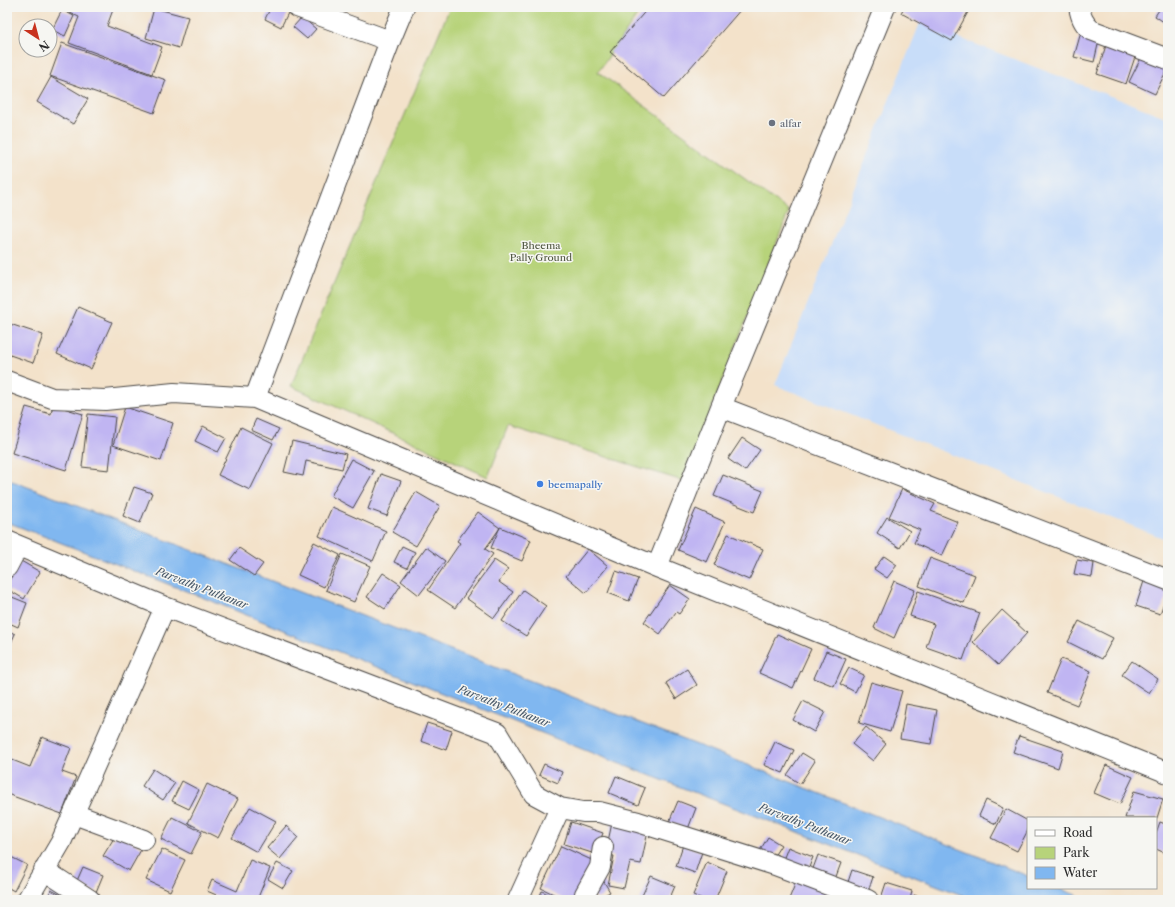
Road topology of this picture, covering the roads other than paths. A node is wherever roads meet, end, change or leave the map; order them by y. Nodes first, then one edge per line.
1 (297, 7) edge
2 (404, 7) edge
3 (885, 7) edge
4 (1079, 7) edge
5 (390, 41) junction
6 (1168, 59) edge
7 (7, 381) edge
8 (255, 398) junction
9 (721, 407) junction
10 (12, 543) edge
11 (657, 566) junction
12 (7, 567) edge
13 (1168, 580) edge
14 (165, 607) junction
15 (1168, 773) edge
16 (560, 808) junction
17 (74, 814) junction
18 (144, 840) dead end
19 (603, 847) dead end
20 (44, 870) junction
21 (27, 900) edge
22 (90, 900) edge
23 (518, 900) edge
24 (584, 900) edge
25 (868, 900) edge

1 - 5 street
2 - 5 street
3 - 9 street
4 - 6 street
5 - 8 street
7 - 8 street
8 - 11 street
9 - 11 street
9 - 13 street
10 - 12 street
10 - 14 street
11 - 15 street
14 - 16 street
14 - 17 street
16 - 23 street
16 - 25 street
17 - 18 street
17 - 20 street
19 - 24 street
20 - 21 street
20 - 22 street

